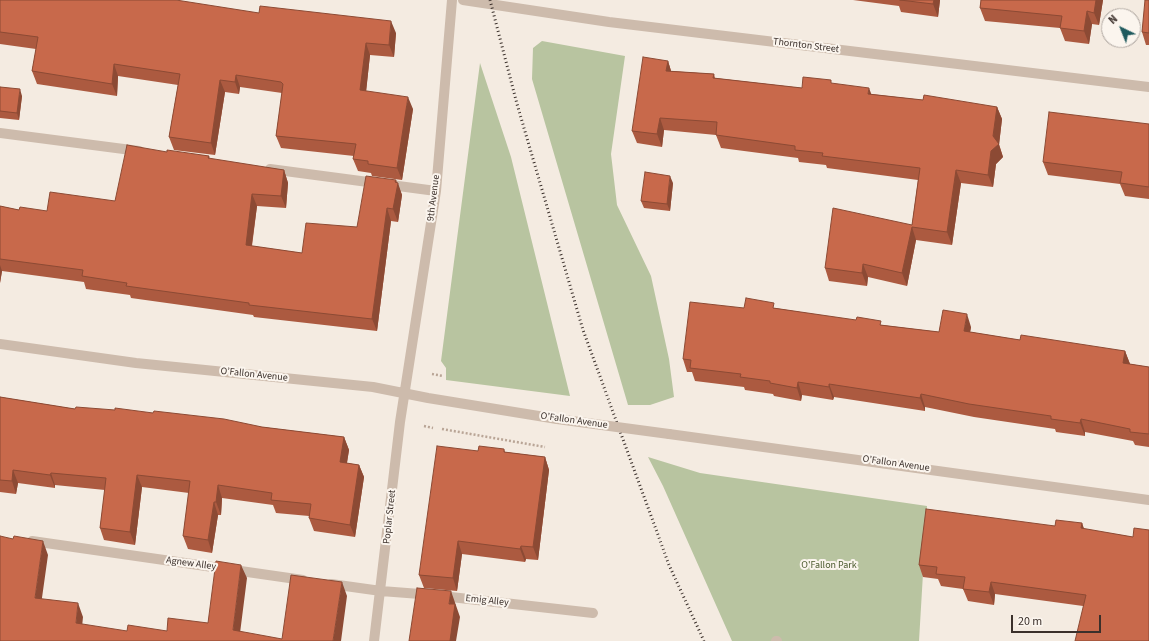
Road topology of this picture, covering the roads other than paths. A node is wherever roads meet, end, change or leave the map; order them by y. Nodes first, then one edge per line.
1 (452, 0) edge
2 (463, 0) edge
3 (1149, 88) edge
4 (0, 133) edge
5 (148, 152) edge
6 (257, 167) edge
7 (436, 191) junction
8 (0, 344) edge
9 (405, 394) junction
10 (1149, 500) edge
11 (23, 540) edge
12 (381, 592) junction
13 (593, 614) dead end
14 (374, 641) edge

1 - 7 street, 9th Avenue
2 - 3 street, Thornton Street
4 - 5 street
6 - 7 street
7 - 9 street, 9th Avenue
8 - 9 street, O’Fallon Avenue
9 - 10 street, O’Fallon Avenue, bridge
9 - 12 street, Poplar Street
11 - 12 street, Agnew Alley
12 - 13 street, Emig Alley
12 - 14 street, Poplar Street

